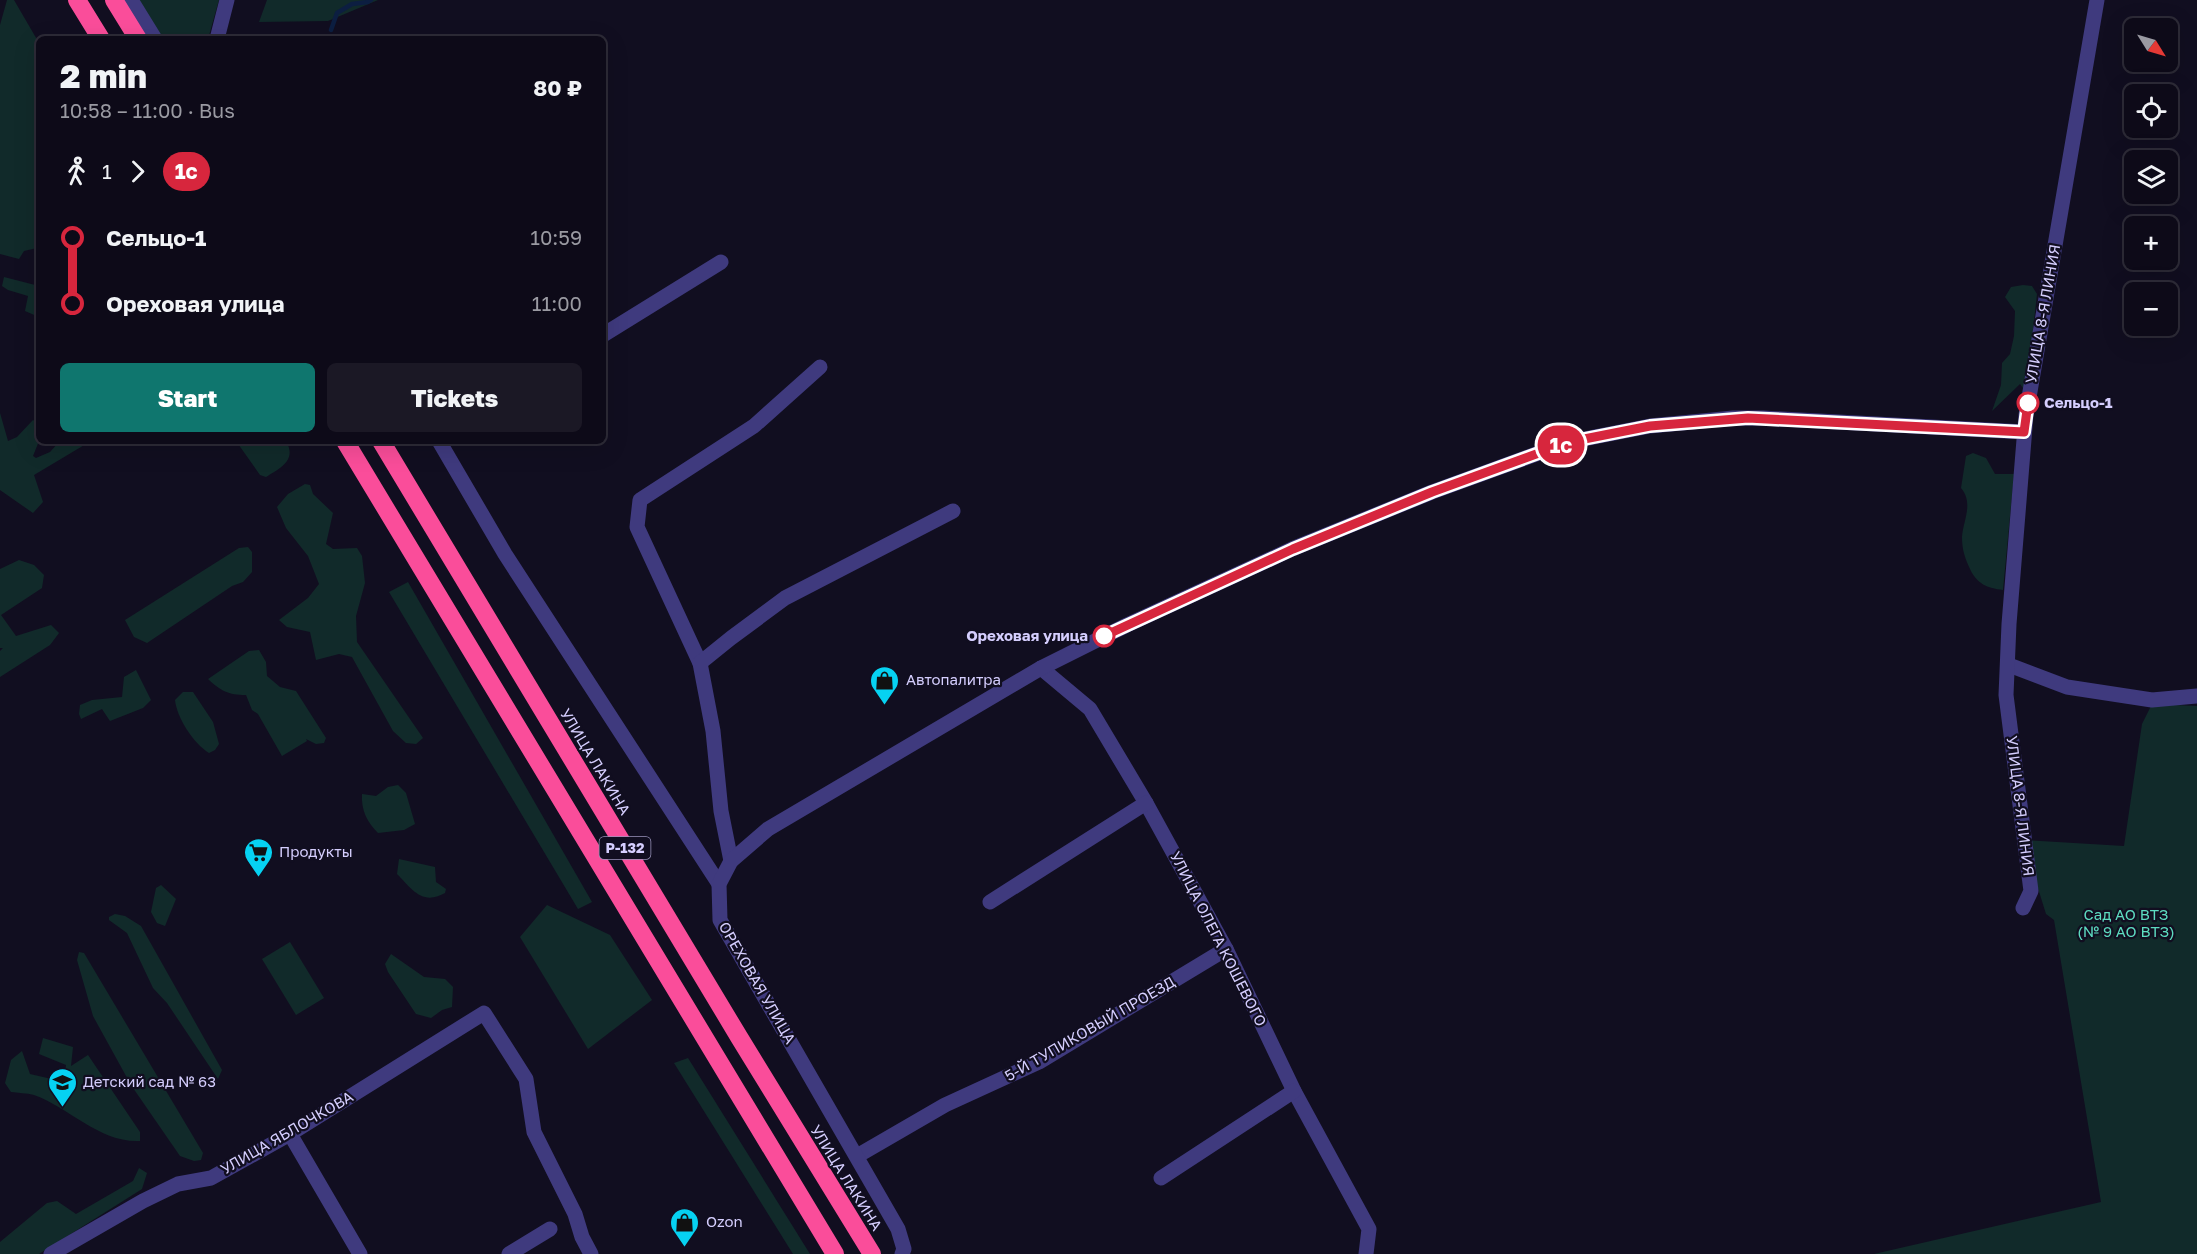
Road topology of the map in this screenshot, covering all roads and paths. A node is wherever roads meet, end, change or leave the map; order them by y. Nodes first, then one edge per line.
1 (77, 0) edge
2 (114, 0) edge
3 (131, 0) edge
4 (226, 0) edge
5 (2097, 0) edge
6 (99, 36) edge
7 (136, 36) edge
8 (153, 36) edge
9 (218, 36) edge
10 (721, 262) dead end
11 (606, 333) edge
12 (820, 367) dead end
13 (2024, 432) junction
14 (347, 444) edge
15 (383, 444) edge
16 (442, 444) edge
17 (953, 511) dead end
18 (700, 663) junction
19 (2009, 665) junction
20 (1041, 668) junction
21 (2197, 696) edge
22 (1146, 803) junction
23 (731, 861) junction
24 (719, 884) junction
25 (990, 902) dead end
26 (2023, 909) dead end
27 (1226, 949) junction
28 (1294, 1091) junction
29 (290, 1134) junction
30 (858, 1156) junction
31 (1161, 1178) dead end
32 (550, 1229) dead end
33 (904, 1252) edge
34 (51, 1254) edge
35 (360, 1254) edge
36 (509, 1254) edge
37 (591, 1254) edge
38 (835, 1254) edge
39 (872, 1254) edge
40 (1366, 1254) edge

1 - 6 highway
2 - 7 highway
3 - 8 street
4 - 9 street
5 - 13 street, УЛИЦА 8-Я ЛИНИЯ
10 - 11 street
12 - 18 street
13 - 19 street, УЛИЦА 8-Я ЛИНИЯ
13 - 20 street, ОРЕХОВАЯ УЛИЦА
14 - 38 highway, Р-132
15 - 39 highway, УЛИЦА ЛАКИНА / Р-132
16 - 24 street
17 - 18 street
18 - 23 street
19 - 21 street
19 - 26 street, УЛИЦА 8-Я ЛИНИЯ
20 - 22 street, УЛИЦА ОЛЕГА КОШЕВОГО
20 - 23 street, ОРЕХОВАЯ УЛИЦА
22 - 25 street
22 - 27 street, УЛИЦА ОЛЕГА КОШЕВОГО
23 - 24 street, ОРЕХОВАЯ УЛИЦА
24 - 30 street, ОРЕХОВАЯ УЛИЦА
27 - 28 street, УЛИЦА ОЛЕГА КОШЕВОГО
27 - 30 street, 5-Й ТУПИКОВЫЙ ПРОЕЗД
28 - 31 street
28 - 40 street, УЛИЦА ОЛЕГА КОШЕВОГО
29 - 34 street, УЛИЦА ЯБЛОЧКОВА
29 - 35 street
29 - 37 street, УЛИЦА ЯБЛОЧКОВА
30 - 33 street, ОРЕХОВАЯ УЛИЦА
32 - 36 street

